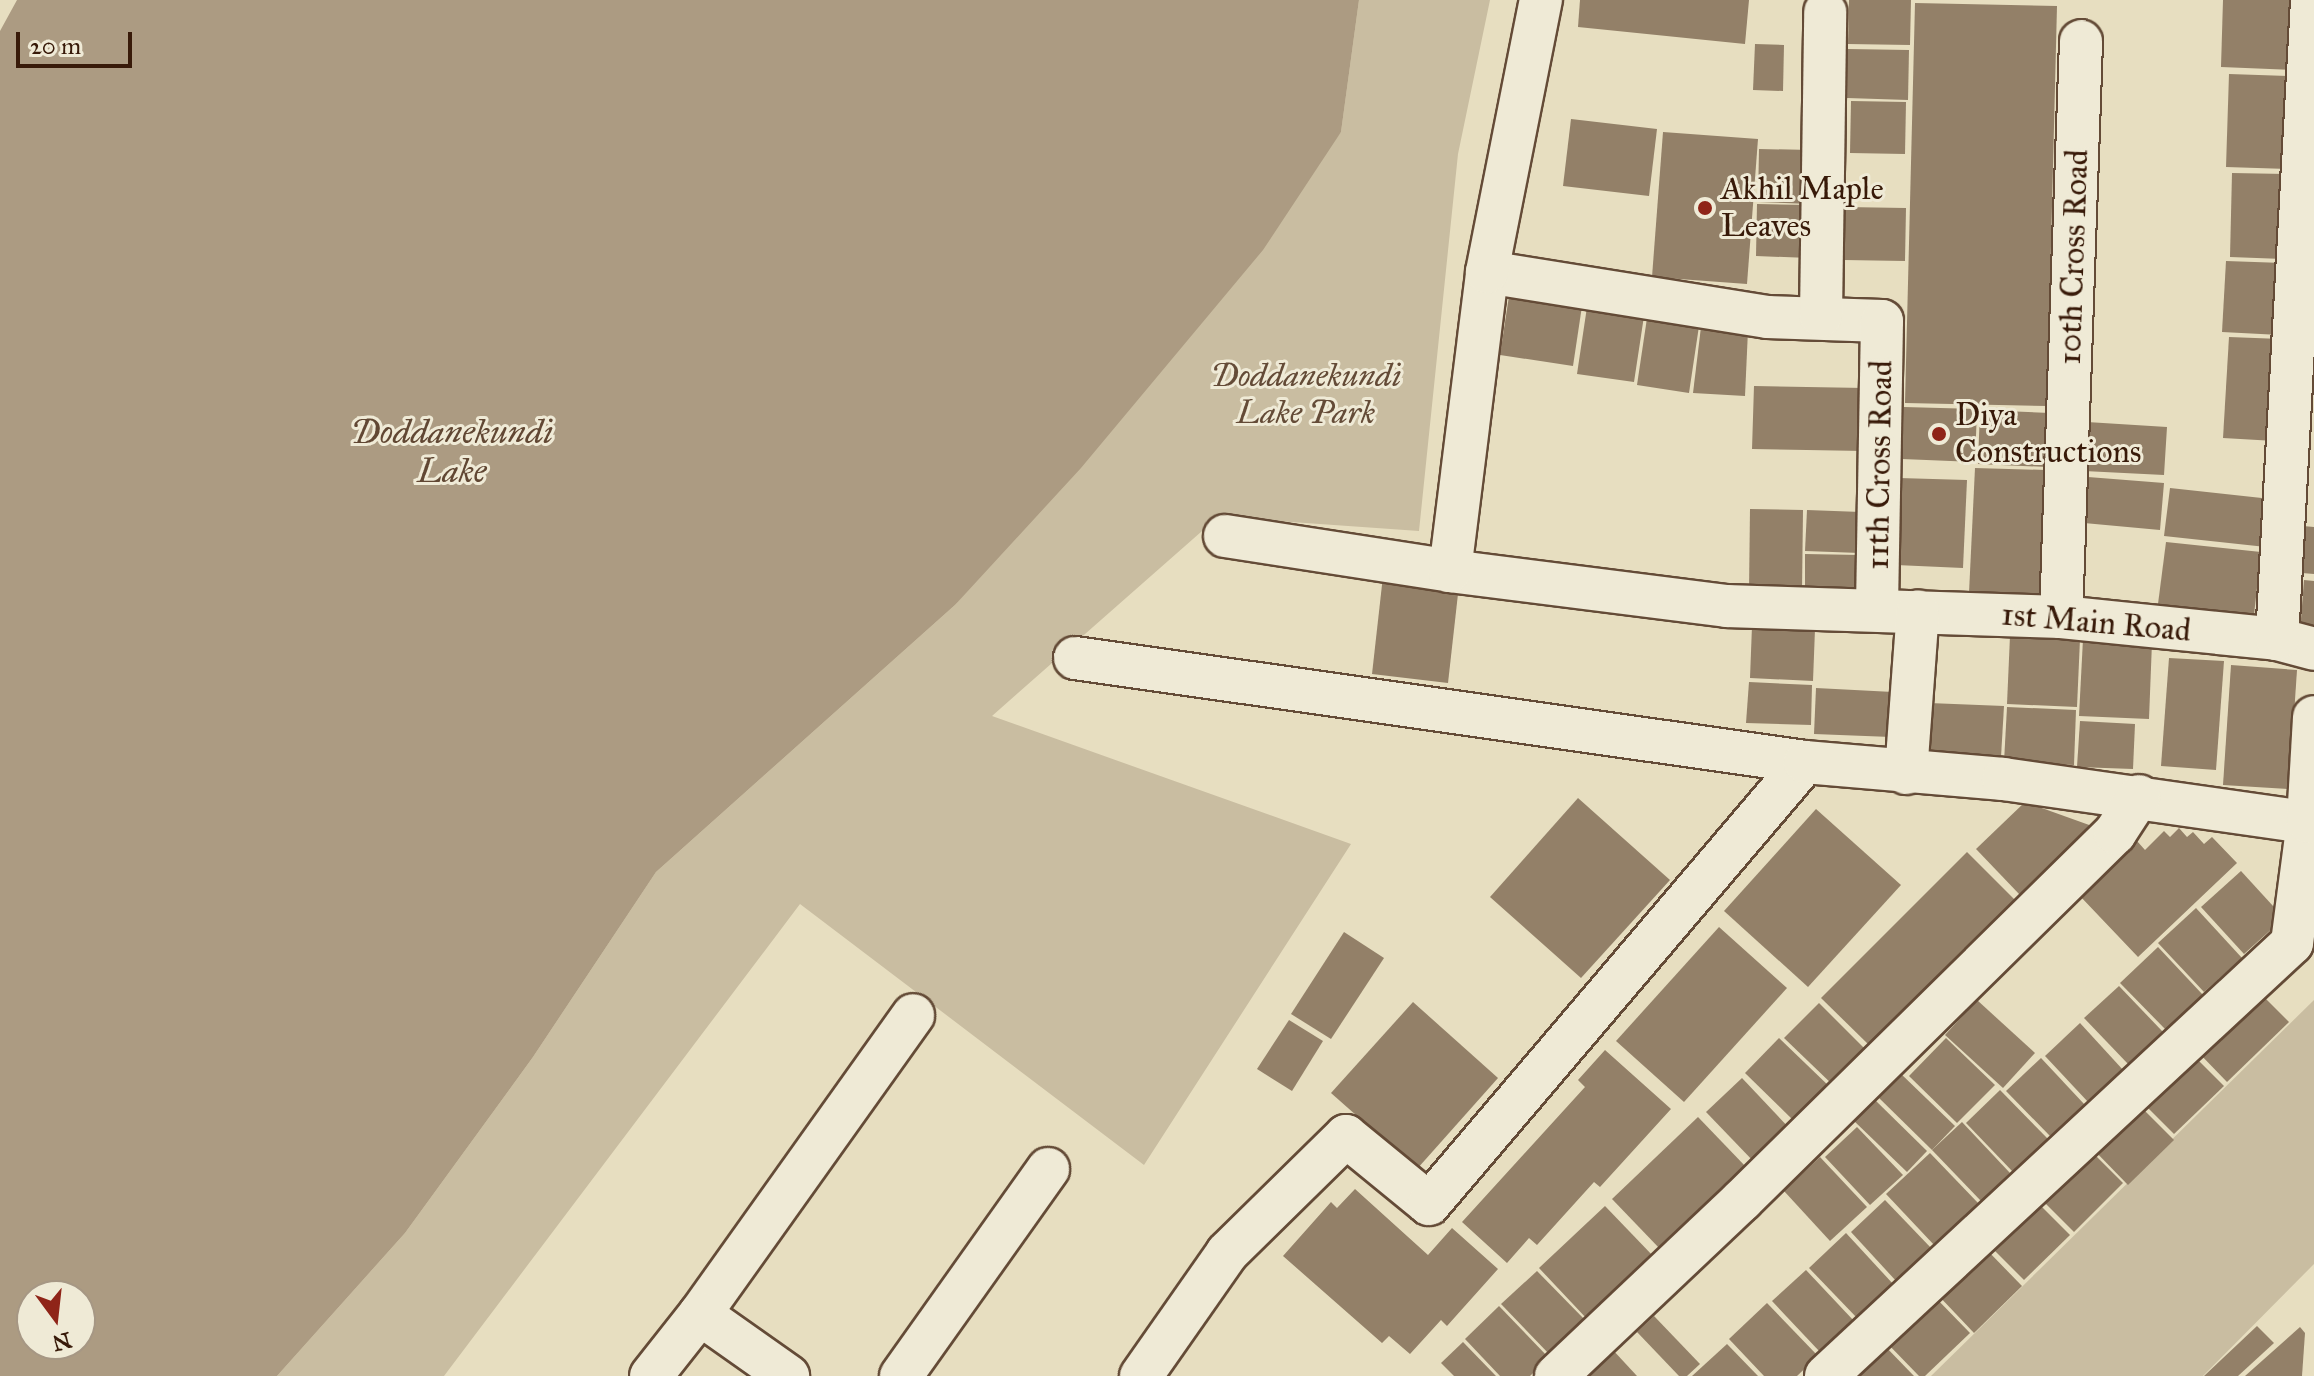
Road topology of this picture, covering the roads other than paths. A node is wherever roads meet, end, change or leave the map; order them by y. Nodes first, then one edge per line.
1 (1541, 0) edge
2 (2312, 0) edge
3 (1825, 12) dead end
4 (2081, 41) dead end
5 (1487, 272) junction
6 (1821, 316) junction
7 (1225, 536) dead end
8 (1450, 571) junction
9 (1877, 609) junction
10 (1918, 611) junction
11 (2061, 617) junction
12 (2296, 644) edge
13 (1075, 658) dead end
14 (2314, 717) edge
15 (1805, 762) junction
16 (1906, 773) junction
17 (2139, 796) junction
18 (2311, 823) edge
19 (913, 1015) dead end
20 (1048, 1169) dead end
21 (700, 1314) junction
22 (651, 1376) edge
23 (788, 1376) edge
24 (901, 1376) edge
25 (1141, 1376) edge
26 (1556, 1376) edge
27 (1826, 1376) edge

1 - 5 street
2 - 12 street
3 - 6 street
4 - 11 street, 10th Cross Road
5 - 6 street
5 - 8 street
6 - 9 street, 11th Cross Road
7 - 8 street, 1st Main Road
8 - 9 street, 1st Main Road
9 - 10 street, 1st Main Road
10 - 11 street, 1st Main Road
10 - 16 street
11 - 12 street, 1st Main Road
13 - 15 street
14 - 18 street
15 - 16 street
15 - 25 street
16 - 17 street
17 - 18 street
17 - 26 street
18 - 27 street
19 - 21 street
20 - 24 street
21 - 22 street
21 - 23 street

